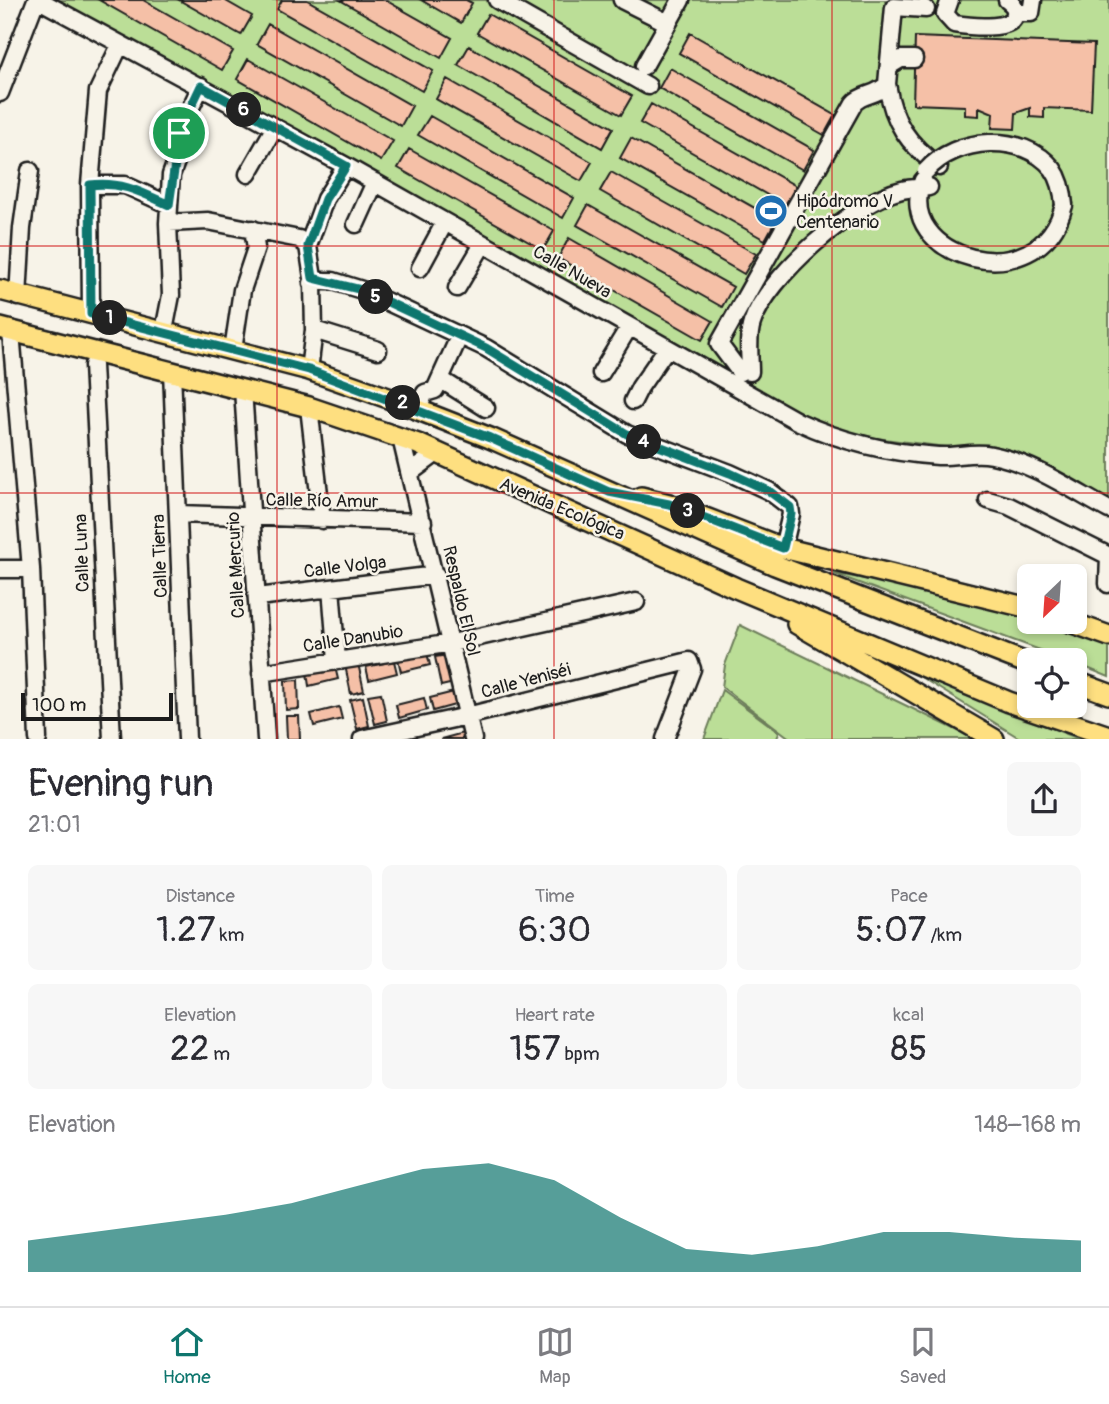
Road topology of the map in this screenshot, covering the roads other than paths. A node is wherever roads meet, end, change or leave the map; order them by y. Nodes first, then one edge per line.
1 (38, 0) edge
2 (527, 0) edge
3 (622, 0) edge
4 (681, 0) edge
5 (1033, 0) edge
6 (501, 2) edge
7 (894, 4) edge
8 (926, 4) edge
9 (947, 5) edge
10 (1011, 7) edge
11 (668, 23) junction
12 (120, 45) junction
13 (914, 59) dead end
14 (891, 65) junction
15 (644, 66) dead end
16 (887, 84) junction
17 (201, 86) junction
18 (648, 86) dead end
19 (0, 93) edge
20 (275, 127) junction
21 (346, 166) junction
22 (30, 171) dead end
23 (248, 174) dead end
24 (928, 178) junction
25 (375, 182) junction
26 (90, 185) junction
27 (169, 205) junction
28 (445, 222) junction
29 (168, 223) junction
30 (356, 224) dead end
31 (253, 229) junction
32 (483, 244) junction
33 (308, 246) junction
34 (420, 268) dead end
35 (315, 281) junction
36 (457, 288) dead end
37 (9, 293) edge
38 (91, 314) junction
39 (629, 327) junction
40 (6, 330) edge
41 (314, 330) junction
42 (164, 331) junction
43 (459, 337) junction
44 (667, 348) junction
45 (233, 350) junction
46 (378, 350) dead end
47 (93, 365) dead end
48 (309, 370) junction
49 (172, 371) junction
50 (601, 373) dead end
51 (440, 379) junction
52 (243, 389) junction
53 (633, 401) dead end
54 (309, 407) junction
55 (486, 408) dead end
56 (418, 409) junction
57 (401, 438) junction
58 (438, 452) junction
59 (411, 472) junction
60 (609, 492) junction
61 (988, 500) dead end
62 (1109, 509) edge
63 (178, 514) junction
64 (253, 518) junction
65 (322, 520) junction
66 (423, 522) junction
67 (783, 548) junction
68 (1109, 556) edge
69 (0, 569) edge
70 (31, 569) junction
71 (436, 575) junction
72 (1108, 584) edge
73 (331, 588) junction
74 (736, 588) junction
75 (258, 597) junction
76 (636, 602) dead end
77 (1017, 605) edge
78 (1087, 628) edge
79 (1109, 636) edge
80 (452, 643) junction
81 (1017, 659) edge
82 (337, 661) junction
83 (261, 673) junction
84 (1087, 686) edge
85 (1109, 694) edge
86 (467, 716) junction
87 (1109, 736) edge
88 (38, 739) edge
89 (112, 739) edge
90 (187, 739) edge
91 (266, 739) edge
92 (362, 739) edge
93 (473, 739) edge
94 (665, 739) edge
95 (994, 739) edge

1 - 12 street, Calle Nueva
1 - 19 street
2 - 6 street
3 - 11 street
4 - 11 street
5 - 10 street
6 - 18 street
7 - 8 street
7 - 14 street
8 - 9 street
9 - 10 street
11 - 15 street
12 - 17 street, Calle Nueva
12 - 26 street
13 - 14 street
14 - 16 street
16 - 24 street
16 - 24 street
17 - 20 street, Calle Nueva
17 - 27 street
20 - 21 street, Calle Nueva
20 - 23 street
21 - 25 street, Calle Nueva
21 - 33 street
22 - 37 street
24 - 24 street, bridge
25 - 28 street, Calle Nueva
25 - 30 street
26 - 27 street
26 - 38 street
27 - 29 street
28 - 32 street, Calle Nueva
28 - 34 street
29 - 31 street
29 - 42 street
31 - 33 street
31 - 45 street
32 - 36 street
32 - 39 street, Calle Nueva
33 - 35 street
35 - 41 street
35 - 43 street
37 - 38 main road, Avenida Ecológica
38 - 42 main road, Avenida Ecológica
39 - 44 street, Calle Nueva
39 - 50 street
40 - 49 main road, Avenida Ecológica
40 - 70 street
41 - 46 street
41 - 48 street
42 - 45 main road, Avenida Ecológica
43 - 51 street
43 - 67 street
44 - 53 street
44 - 62 street, Calle Nueva
45 - 48 main road, Avenida Ecológica
47 - 89 street, Calle Luna
48 - 56 main road, Avenida Ecológica
49 - 52 main road, Avenida Ecológica
49 - 63 street, Calle Tierra
51 - 55 street
51 - 56 street
52 - 54 main road, Avenida Ecológica
52 - 64 street, Calle Mercurio
54 - 57 main road, Avenida Ecológica
54 - 65 street
56 - 60 main road, Avenida Ecológica
57 - 58 main road, Avenida Ecológica
57 - 59 street, Respaldo El Sol
58 - 59 street
58 - 74 main road, Avenida Ecológica
59 - 66 street, Respaldo El Sol
60 - 67 main road
60 - 81 main road, Avenida Ecológica
61 - 68 street
63 - 64 street, Calle Río Amur
63 - 90 street, Calle Tierra
64 - 65 street, Calle Río Amur
64 - 75 street, Calle Mercurio
65 - 66 street, Calle Río Amur
66 - 71 street, Respaldo El Sol
67 - 77 main road
68 - 72 street
69 - 70 street
70 - 88 street
71 - 73 street, Calle Volga
71 - 80 street, Respaldo El Sol
73 - 75 street, Calle Volga
73 - 82 street
74 - 87 main road, Avenida Ecológica
74 - 95 main road
75 - 83 street, Calle Mercurio
76 - 80 street, Calle Danubio
78 - 79 main road
80 - 82 street, Calle Danubio
80 - 86 street, Respaldo El Sol
82 - 83 street, Calle Danubio
83 - 91 street, Calle Mercurio
84 - 85 main road
86 - 92 street, Calle Yeniséi
86 - 93 street, Respaldo El Sol
86 - 94 street, Calle Yeniséi

